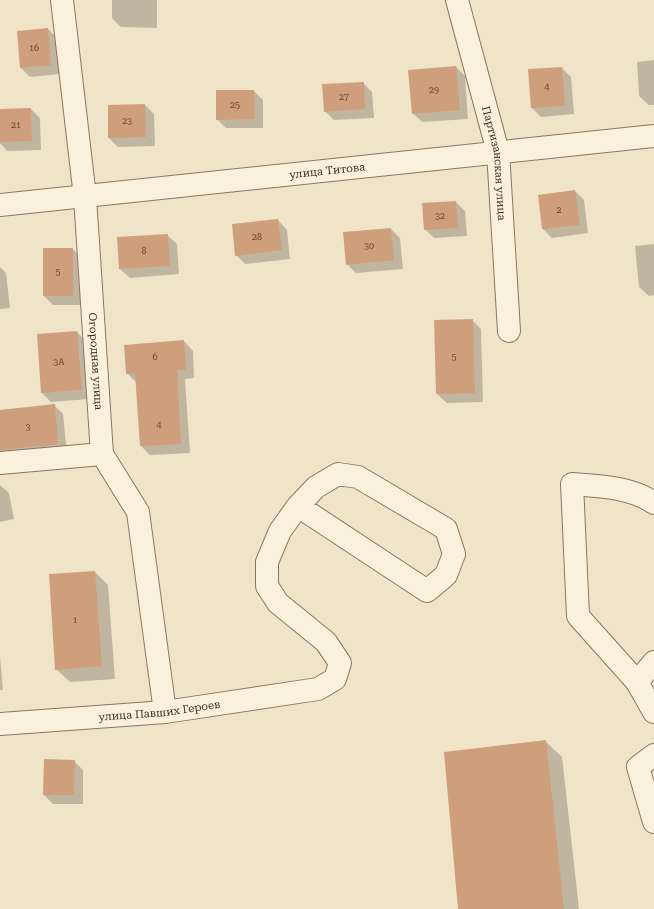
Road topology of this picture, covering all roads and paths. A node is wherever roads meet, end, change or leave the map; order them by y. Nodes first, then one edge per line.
1 (62, 0) edge
2 (457, 0) edge
3 (654, 136) edge
4 (498, 152) junction
5 (85, 197) junction
6 (0, 205) edge
7 (509, 331) dead end
8 (102, 454) junction
9 (0, 463) edge
10 (654, 503) edge
11 (298, 506) junction
12 (654, 662) edge
13 (637, 682) junction
14 (165, 712) junction
15 (654, 712) edge
16 (0, 724) edge
17 (654, 755) edge
18 (654, 822) edge

1 - 5 street, Огородная улица
2 - 4 street, Партизанская улица
3 - 4 street, улица Титова
4 - 5 street, улица Титова
4 - 7 street, Партизанская улица
5 - 6 street, улица Титова
5 - 8 street, Огородная улица
8 - 9 street
8 - 14 street, Огородная улица
10 - 13 street
11 - 11 street
11 - 14 street, улица Павших Героев
12 - 13 street
13 - 15 street
14 - 16 street, улица Павших Героев
17 - 18 street

